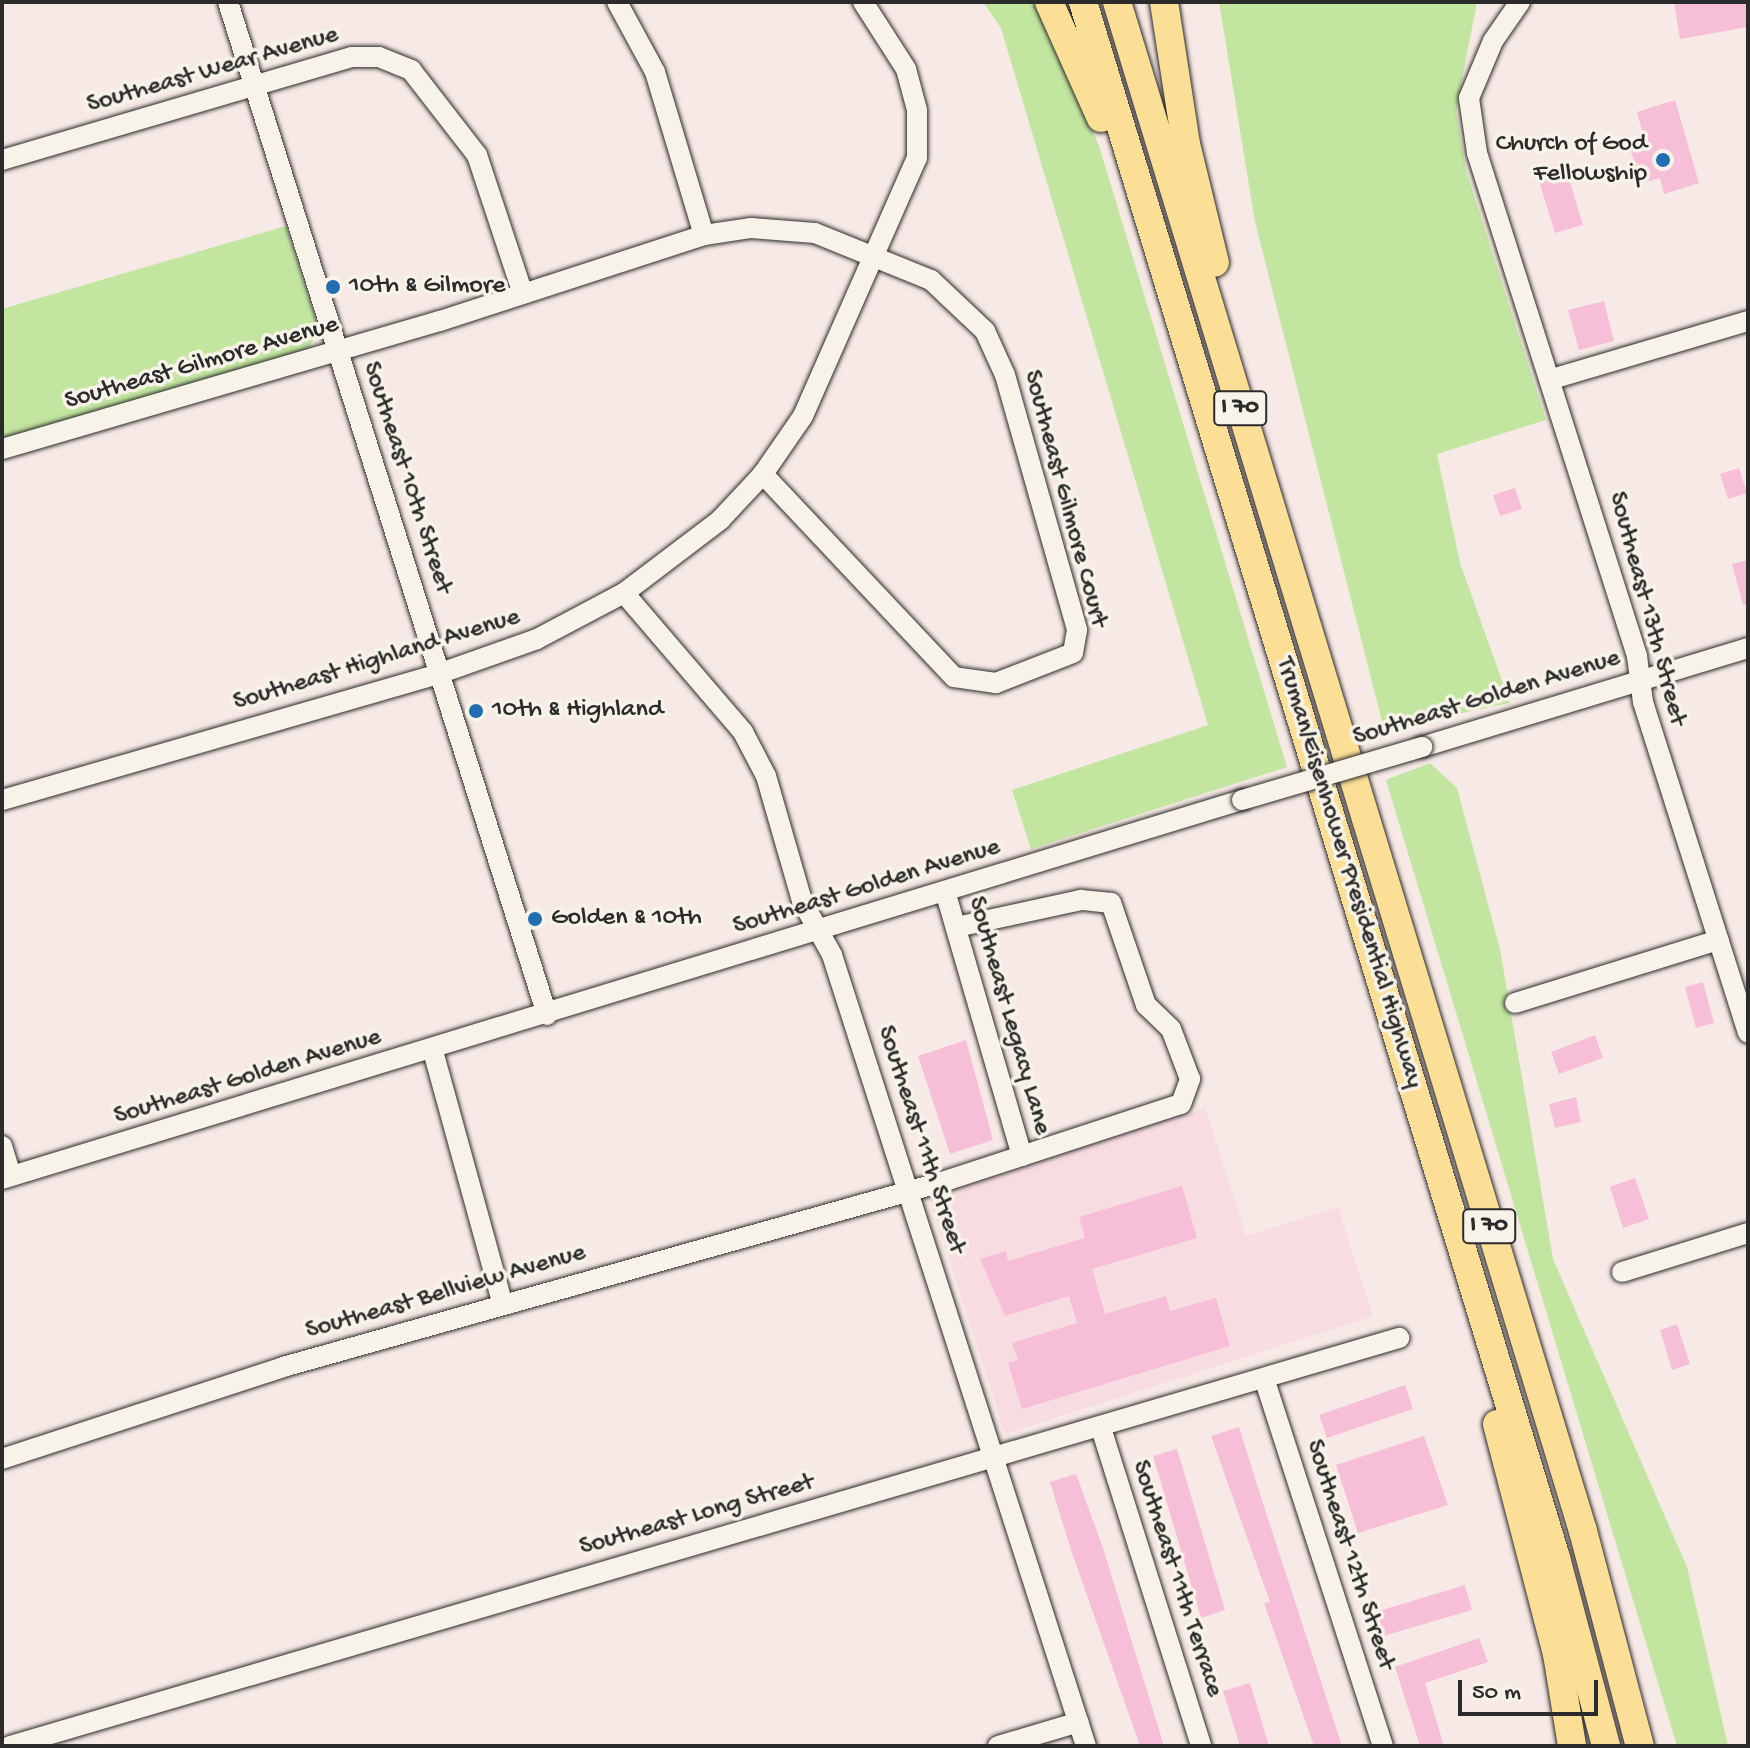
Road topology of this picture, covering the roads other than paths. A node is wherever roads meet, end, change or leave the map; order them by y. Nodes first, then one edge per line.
1 (228, 2) edge
2 (617, 2) edge
3 (863, 2) edge
4 (1049, 2) edge
5 (1083, 2) edge
6 (1117, 2) edge
7 (1164, 2) edge
8 (1520, 2) edge
9 (254, 85) junction
10 (2, 160) edge
11 (704, 235) junction
12 (876, 256) junction
13 (523, 294) junction
14 (1175, 306) junction
15 (1748, 321) edge
16 (338, 352) junction
17 (1552, 379) junction
18 (2, 449) edge
19 (763, 474) junction
20 (1268, 497) junction
21 (624, 593) junction
22 (1748, 648) edge
23 (441, 673) junction
24 (1641, 680) junction
25 (2, 800) edge
26 (945, 891) junction
27 (956, 927) junction
28 (819, 930) junction
29 (1718, 940) junction
30 (1515, 1003) dead end
31 (547, 1015) junction
32 (1748, 1033) edge
33 (433, 1051) junction
34 (2, 1146) edge
35 (1022, 1156) junction
36 (7, 1177) edge
37 (908, 1188) junction
38 (1748, 1233) edge
39 (1460, 1239) junction
40 (1622, 1272) dead end
41 (502, 1302) junction
42 (1399, 1338) dead end
43 (1265, 1381) junction
44 (1101, 1428) junction
45 (2, 1459) edge
46 (996, 1460) junction
47 (1613, 1638) junction
48 (1079, 1722) junction
49 (10, 1746) edge
50 (998, 1746) edge
51 (1086, 1746) edge
52 (1201, 1746) edge
53 (1383, 1746) edge
54 (1572, 1746) edge
55 (1606, 1746) edge
56 (1640, 1746) edge
57 (1654, 1746) edge

1 - 9 street, Southeast 10th Street
2 - 11 street
3 - 12 street, Southeast Highland Avenue
4 - 14 highway
5 - 14 highway, Truman/Eisenhower Presidential Highway / I 70
6 - 20 highway, Truman/Eisenhower Presidential Highway / I 70
7 - 20 highway
8 - 17 street, Southeast 13th Street
9 - 10 street, Southeast Wear Avenue
9 - 13 street, Southeast Wear Avenue
9 - 16 street, Southeast 10th Street
11 - 12 street, Southeast Gilmore Avenue
11 - 13 street, Southeast Gilmore Avenue
12 - 19 street, Southeast Highland Avenue
12 - 19 street, Southeast Gilmore Court
13 - 16 street, Southeast Gilmore Avenue
14 - 39 highway, Truman/Eisenhower Presidential Highway / I 70
15 - 17 street
16 - 18 street, Southeast Gilmore Avenue
16 - 23 street, Southeast 10th Street
17 - 24 street, Southeast 13th Street
19 - 21 street, Southeast Highland Avenue
20 - 47 highway, Truman/Eisenhower Presidential Highway / I 70
21 - 23 street, Southeast Highland Avenue
21 - 28 street, Southeast 11th Street
22 - 24 street, Southeast Golden Avenue
23 - 25 street, Southeast Highland Avenue
23 - 31 street, Southeast 10th Street
24 - 26 street, Southeast Golden Avenue, bridge
24 - 29 street, Southeast 13th Street
26 - 27 street, Southeast Legacy Lane
26 - 28 street, Southeast Golden Avenue
27 - 35 street, Southeast Legacy Lane
27 - 35 street, Southeast Bellview Avenue
28 - 31 street, Southeast Golden Avenue
28 - 37 street, Southeast 11th Street
29 - 30 street
29 - 32 street, Southeast 13th Street
31 - 33 street, Southeast Golden Avenue
33 - 36 street, Southeast Golden Avenue
33 - 41 street
34 - 36 street
35 - 37 street, Southeast Bellview Avenue
37 - 41 street, Southeast Bellview Avenue
37 - 46 street, Southeast 11th Street
38 - 40 street
39 - 54 highway
39 - 55 highway, Truman/Eisenhower Presidential Highway / I 70
41 - 45 street, Southeast Bellview Avenue
42 - 43 street, Southeast Long Street
43 - 44 street, Southeast Long Street
43 - 53 street, Southeast 12th Street
44 - 46 street, Southeast Long Street
44 - 52 street, Southeast 11th Terrace
46 - 48 street, Southeast 11th Street
46 - 49 street, Southeast Long Street
47 - 56 highway, Truman/Eisenhower Presidential Highway / I 70
47 - 57 highway
48 - 50 street
48 - 51 street, Southeast 11th Street

